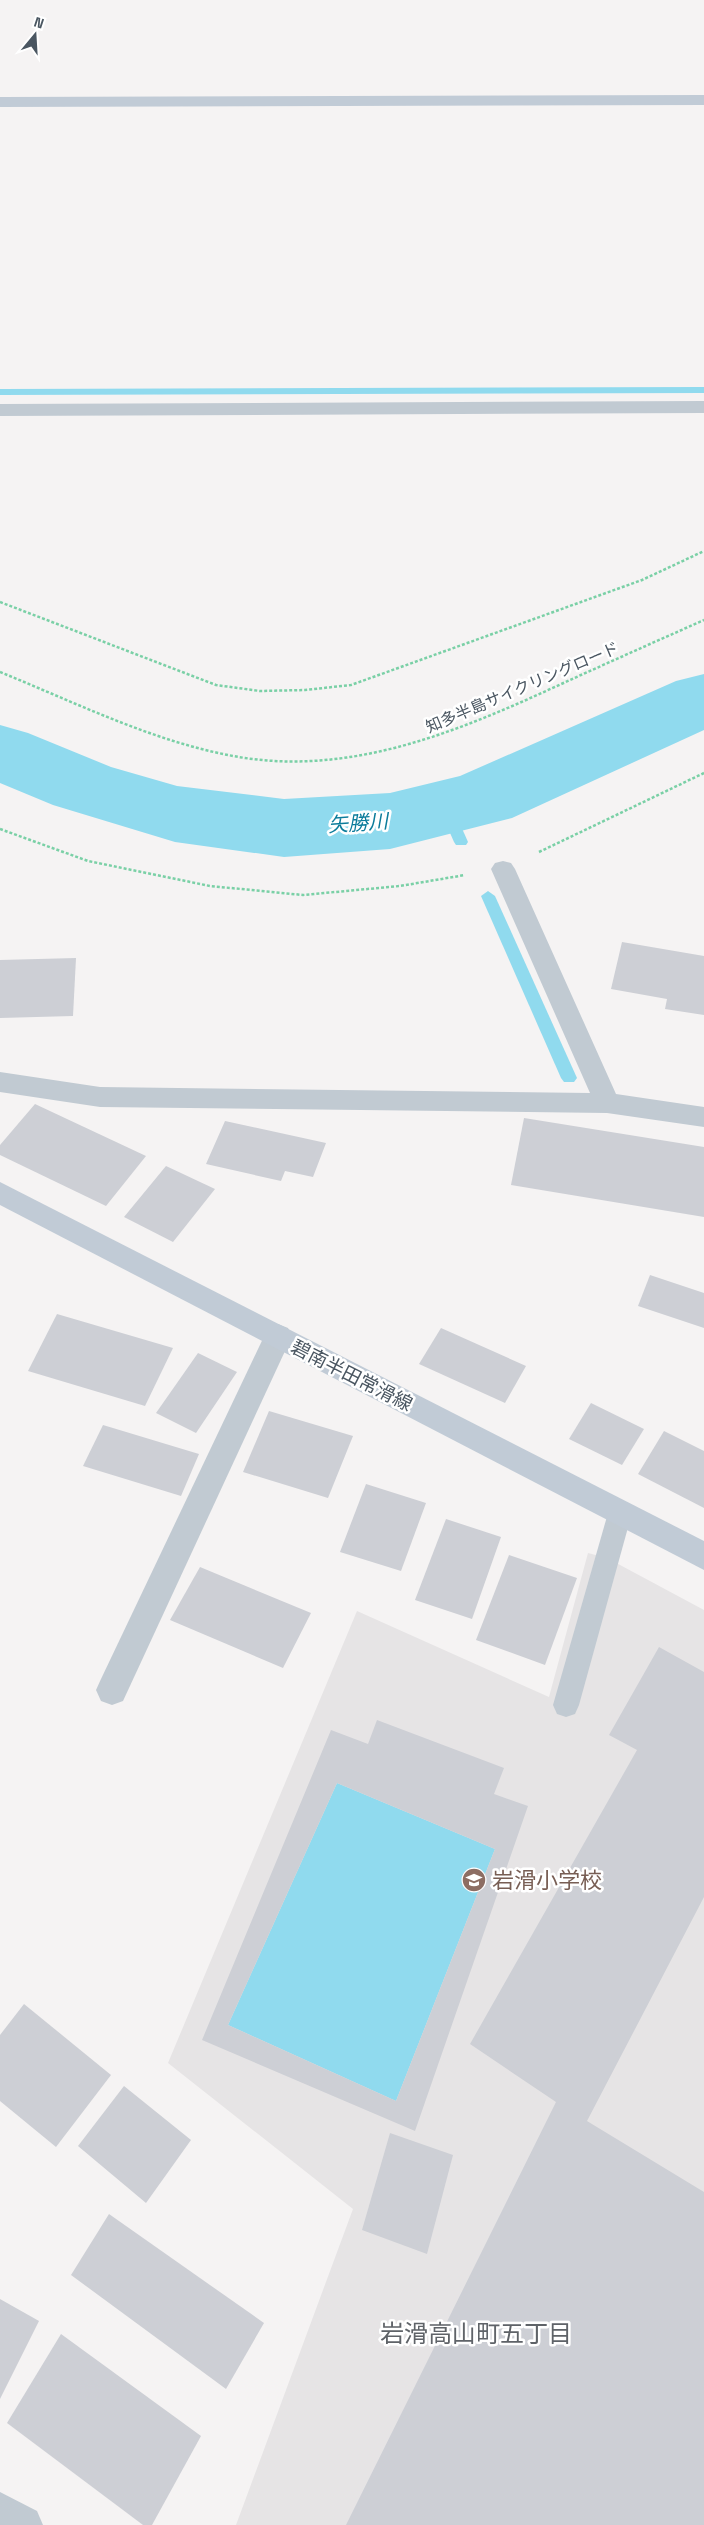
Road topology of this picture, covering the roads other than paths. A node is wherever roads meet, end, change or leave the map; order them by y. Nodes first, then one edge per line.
1 (704, 100) edge
2 (0, 102) edge
3 (704, 407) edge
4 (0, 410) edge
5 (502, 869) road end
6 (0, 1082) edge
7 (607, 1103) junction
8 (704, 1117) edge
9 (0, 1193) edge
10 (278, 1336) junction
11 (620, 1513) junction
12 (704, 1556) edge
13 (112, 1690) dead end
14 (566, 1705) dead end
15 (0, 2512) edge
16 (23, 2525) edge

1 - 2 street
3 - 4 street
5 - 7 street
6 - 7 street
7 - 8 street
9 - 10 street, 碧南半田常滑線
10 - 11 street, 碧南半田常滑線
10 - 13 street
11 - 12 street, 碧南半田常滑線
11 - 14 lane
15 - 16 street

